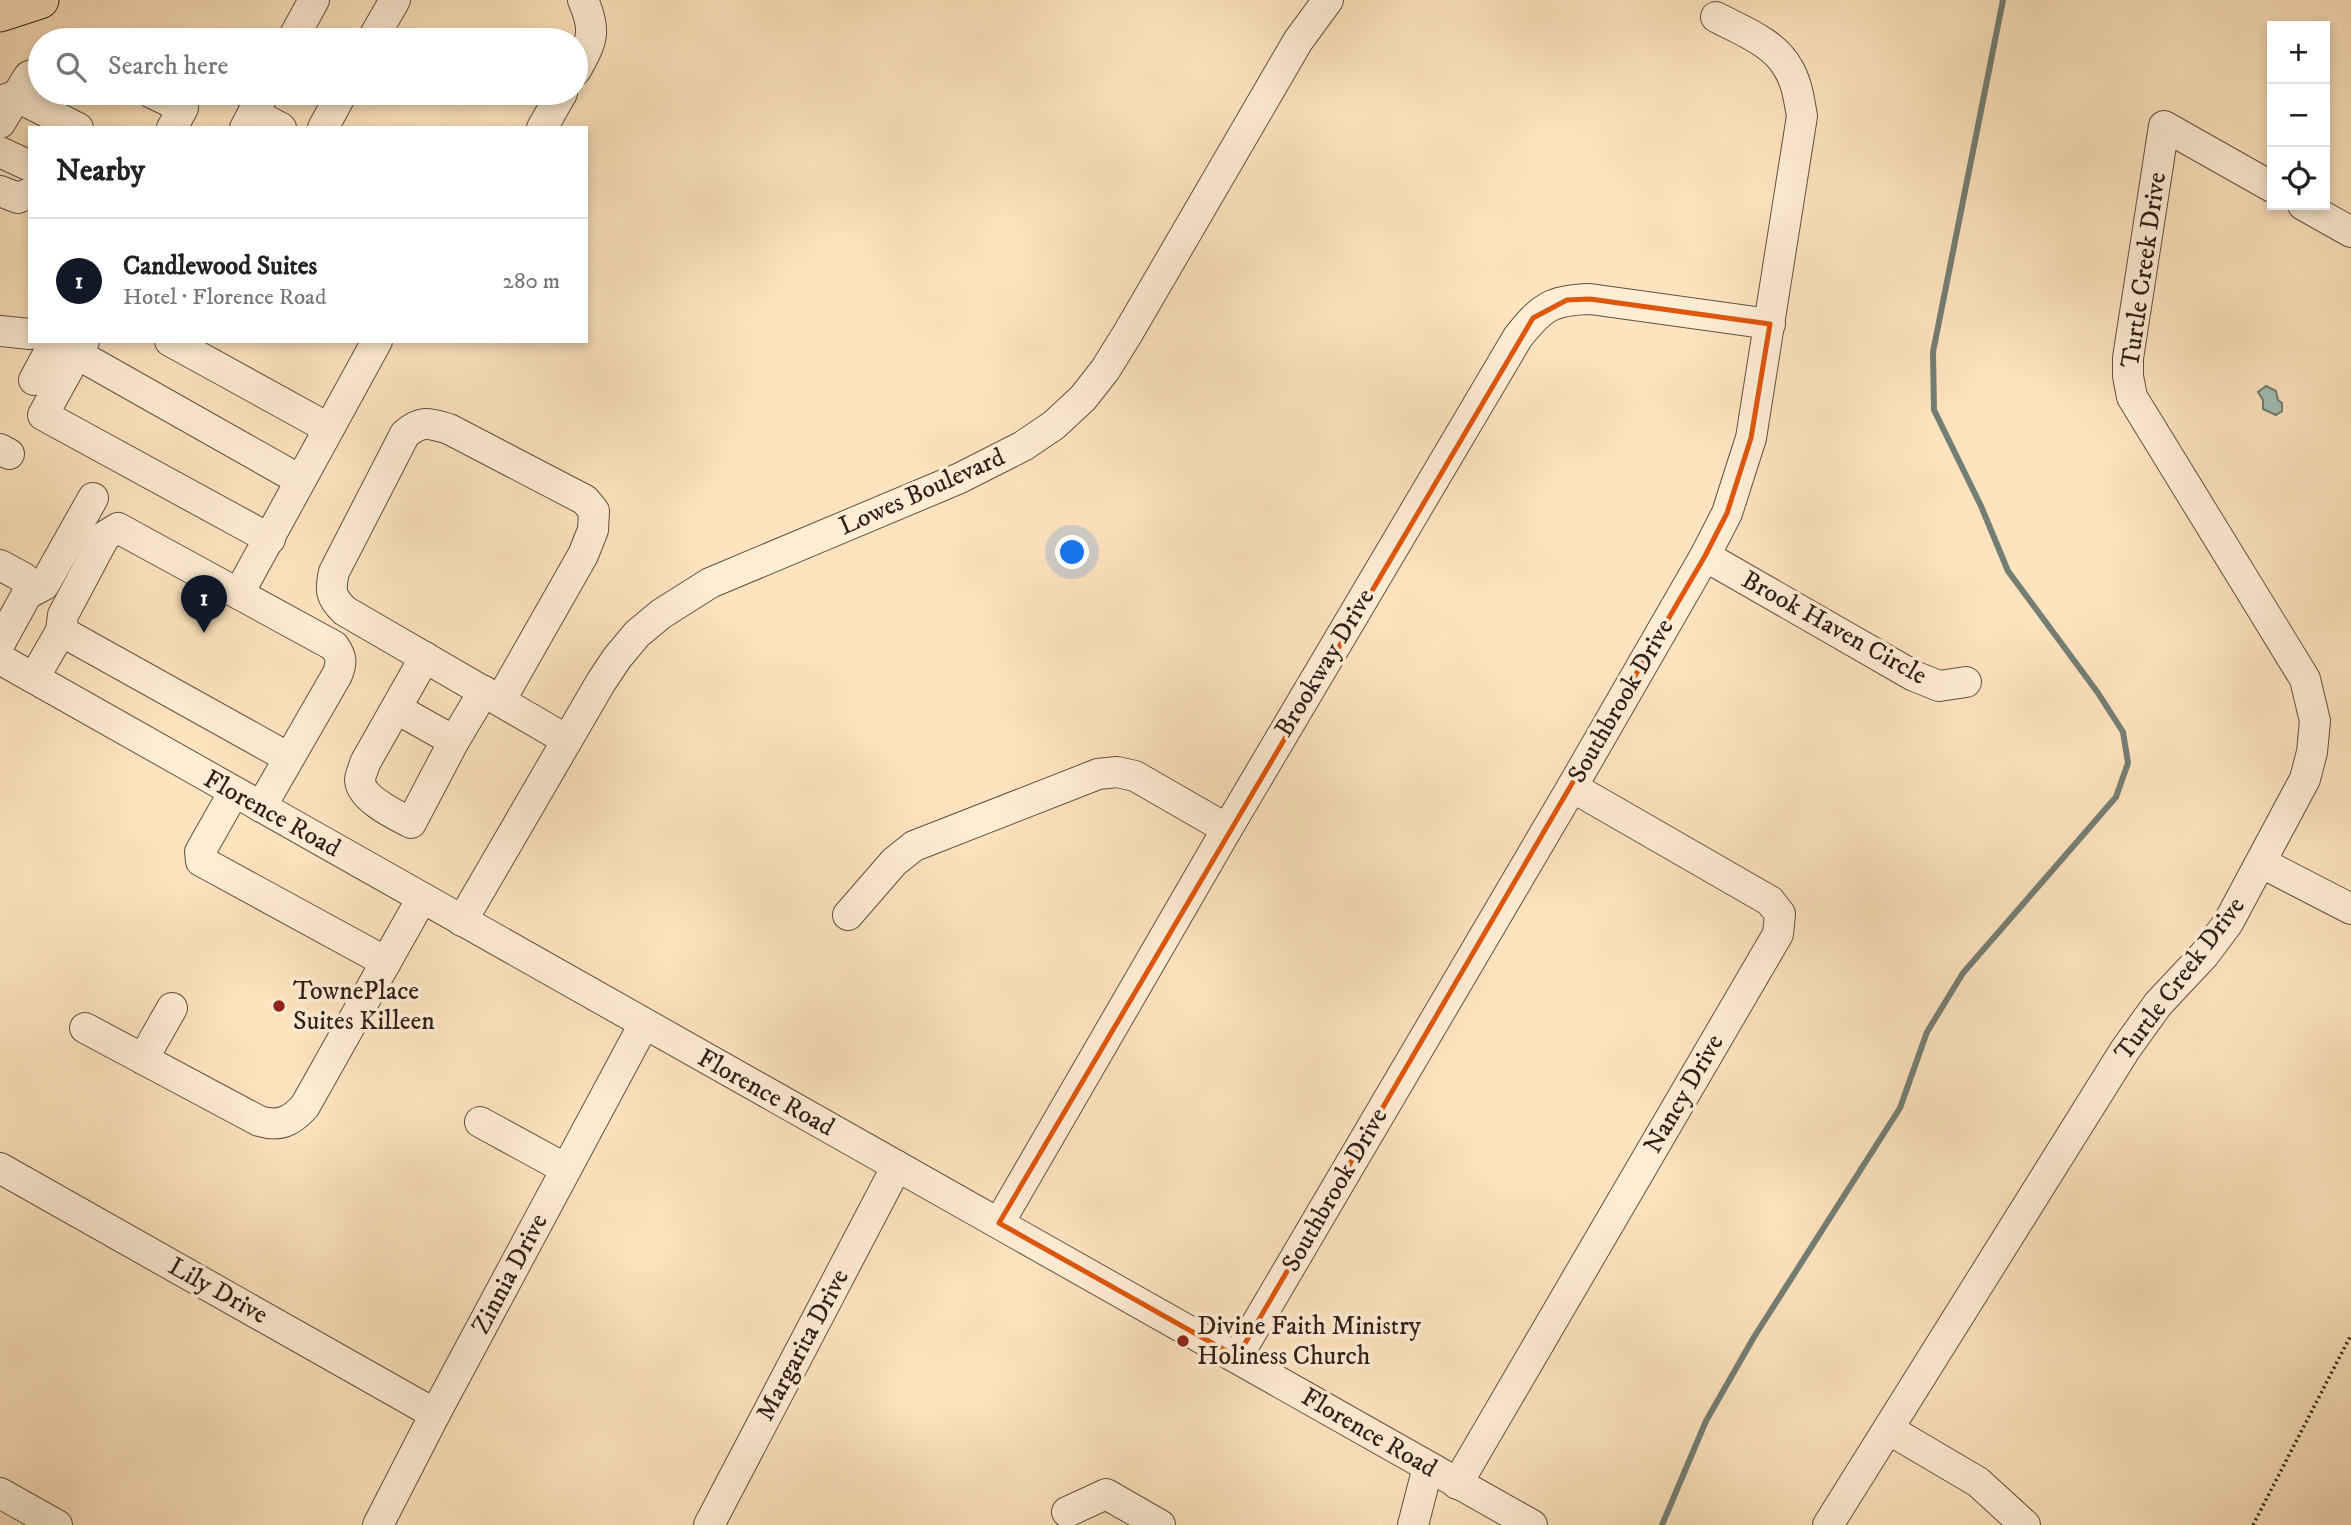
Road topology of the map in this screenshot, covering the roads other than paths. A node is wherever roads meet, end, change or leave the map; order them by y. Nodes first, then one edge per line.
1 (40, 0) edge
2 (314, 0) edge
3 (395, 0) edge
4 (583, 0) edge
5 (1328, 0) edge
6 (0, 13) edge
7 (1716, 17) dead end
8 (299, 28) edge
9 (379, 28) edge
10 (588, 49) edge
11 (28, 77) edge
12 (7, 99) edge
13 (177, 105) edge
14 (335, 105) edge
15 (555, 105) edge
16 (254, 111) edge
17 (0, 123) edge
18 (73, 126) edge
19 (173, 126) edge
20 (278, 126) edge
21 (324, 126) edge
22 (543, 126) edge
23 (0, 152) edge
24 (28, 165) edge
25 (2267, 184) edge
26 (0, 191) edge
27 (28, 194) edge
28 (2312, 210) edge
29 (2351, 232) edge
30 (1770, 324) junction
31 (0, 331) edge
32 (28, 334) edge
33 (174, 343) edge
34 (376, 343) edge
35 (72, 346) edge
36 (34, 380) dead end
37 (328, 428) junction
38 (300, 480) junction
39 (93, 498) dead end
40 (270, 539) junction
41 (1705, 556) junction
42 (0, 565) edge
43 (239, 593) junction
44 (15, 601) edge
45 (61, 631) junction
46 (425, 657) junction
47 (9, 667) edge
48 (1966, 682) dead end
49 (492, 696) junction
50 (397, 709) junction
51 (567, 740) junction
52 (454, 741) junction
53 (289, 758) junction
54 (1572, 787) junction
55 (234, 792) junction
56 (261, 807) junction
57 (1227, 829) junction
58 (2262, 863) junction
59 (422, 898) junction
60 (2351, 909) edge
61 (848, 915) dead end
62 (462, 921) junction
63 (386, 962) junction
64 (172, 1008) dead end
65 (644, 1024) junction
66 (85, 1028) dead end
67 (143, 1059) junction
68 (480, 1122) dead end
69 (897, 1166) junction
70 (0, 1168) edge
71 (566, 1169) junction
72 (999, 1223) junction
73 (1237, 1357) junction
74 (435, 1414) junction
75 (1888, 1429) junction
76 (1429, 1467) junction
77 (1457, 1484) junction
78 (0, 1493) edge
79 (1067, 1512) dead end
80 (57, 1525) edge
81 (378, 1525) edge
82 (709, 1525) edge
83 (1160, 1525) edge
84 (1413, 1525) edge
85 (1532, 1525) edge
86 (1828, 1525) edge
87 (2025, 1525) edge

1 - 6 main road
2 - 8 street
3 - 9 street
4 - 10 street
5 - 51 street, Lowes Boulevard
7 - 30 street, Southbrook Drive
11 - 12 street
12 - 17 street
12 - 18 street
13 - 19 street
14 - 21 street
15 - 22 street
16 - 20 street
23 - 24 street
25 - 58 street, Turtle Creek Drive
26 - 27 street
28 - 29 street
30 - 41 street, Southbrook Drive
30 - 57 street, Brookway Drive
31 - 32 street
33 - 37 street
34 - 37 street
35 - 36 street
35 - 38 street
35 - 40 street
37 - 38 street
38 - 40 street
39 - 44 street
40 - 43 street
41 - 48 street, Brook Haven Circle
41 - 54 street, Southbrook Drive
42 - 44 street
43 - 45 street
43 - 53 street
44 - 47 street
45 - 47 street
45 - 53 street
46 - 49 street
46 - 49 street
46 - 50 street
47 - 55 street, Florence Road
49 - 51 street
49 - 52 street
50 - 52 street
50 - 52 street
51 - 62 street, Lowes Boulevard
53 - 56 street
54 - 73 street, Southbrook Drive
54 - 77 street, Nancy Drive
55 - 56 street, Florence Road
55 - 63 street
56 - 59 street, Florence Road
57 - 61 street
57 - 72 street, Brookway Drive
58 - 60 street
58 - 75 street, Turtle Creek Drive
59 - 62 street, Florence Road
59 - 63 street
62 - 65 street, Florence Road
63 - 67 street
64 - 67 street
65 - 69 street, Florence Road
65 - 71 street, Zinnia Drive
66 - 67 street
68 - 71 street
69 - 72 street, Florence Road
69 - 82 street, Margarita Drive
70 - 74 street, Lily Drive
71 - 74 street, Zinnia Drive
72 - 73 street, Florence Road
73 - 76 street, Florence Road
74 - 81 street, Zinnia Drive
75 - 86 street, Turtle Creek Drive
75 - 87 street
76 - 77 street, Florence Road
76 - 84 street
77 - 85 street, Florence Road
78 - 80 street
79 - 83 street

